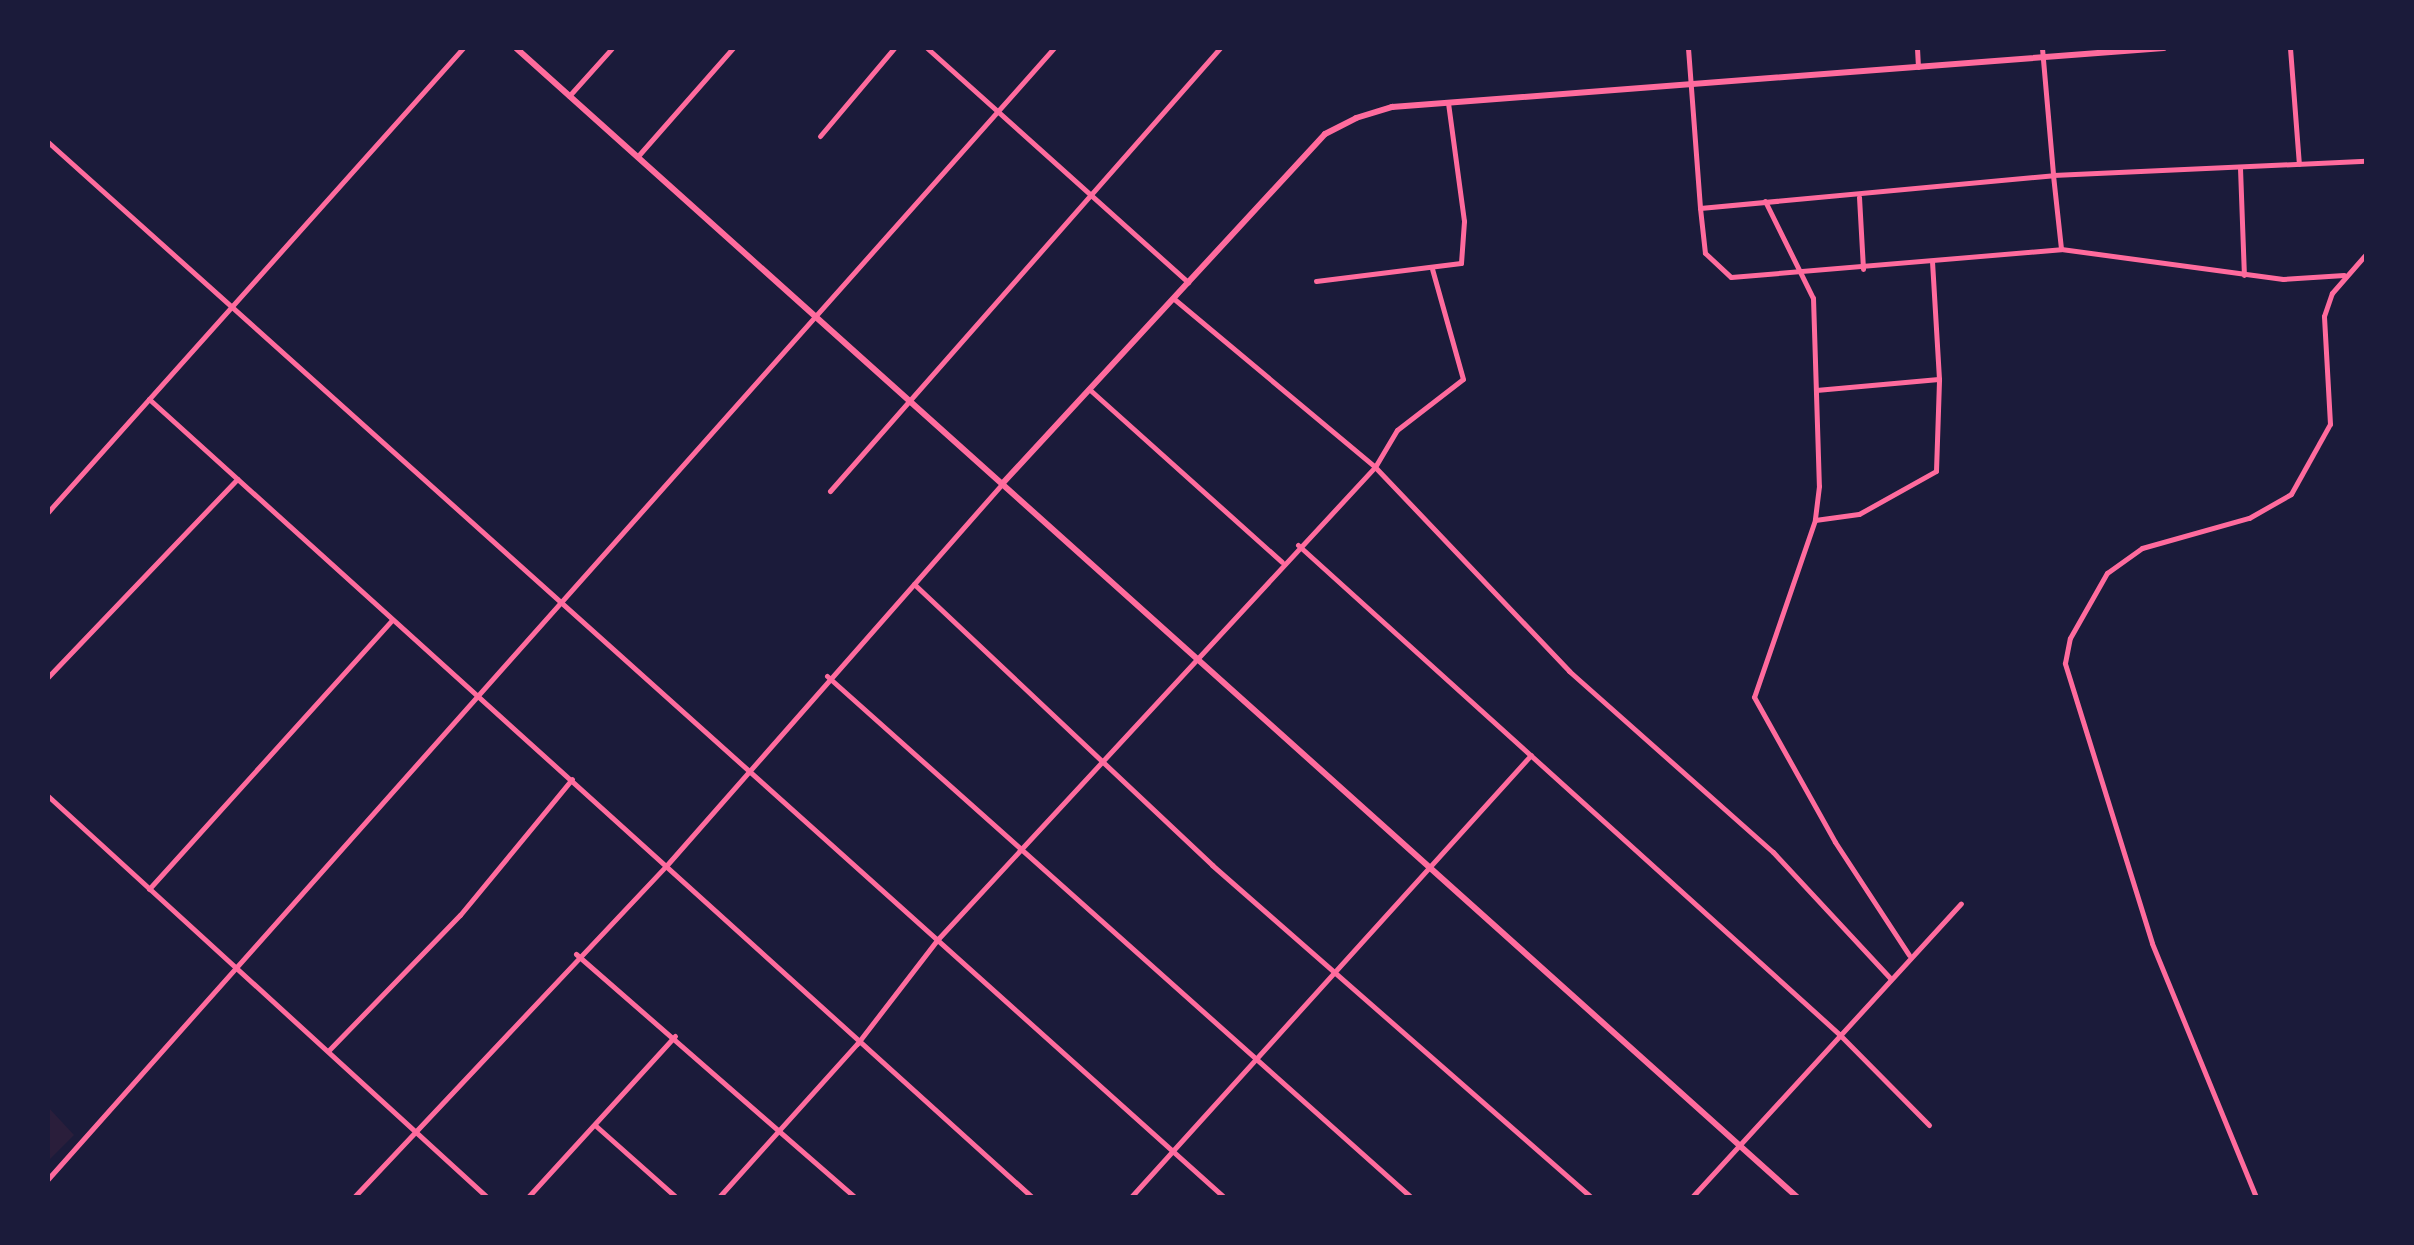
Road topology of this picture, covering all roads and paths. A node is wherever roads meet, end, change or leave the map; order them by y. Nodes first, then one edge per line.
1 (463, 48) edge
2 (516, 48) edge
3 (612, 48) edge
4 (733, 48) edge
5 (894, 48) edge
6 (927, 48) edge
7 (1054, 48) edge
8 (1220, 48) edge
9 (1688, 48) edge
10 (1917, 48) edge
11 (2042, 48) edge
12 (2164, 48) edge
13 (2290, 48) edge
14 (2042, 57) junction
15 (1918, 67) junction
16 (1690, 84) junction
17 (569, 96) junction
18 (1448, 103) junction
19 (995, 113) junction
20 (820, 136) dead end
21 (48, 142) edge
22 (638, 156) junction
23 (2366, 161) edge
24 (2299, 164) junction
25 (2240, 168) junction
26 (2053, 175) junction
27 (1086, 193) junction
28 (1859, 197) junction
29 (1765, 201) junction
30 (1700, 208) junction
31 (2061, 249) junction
32 (2366, 254) edge
33 (1932, 262) junction
34 (1432, 269) junction
35 (1863, 269) junction
36 (1803, 275) junction
37 (2244, 275) junction
38 (2345, 275) junction
39 (1316, 281) dead end
40 (1188, 282) junction
41 (1173, 298) junction
42 (228, 306) junction
43 (817, 318) junction
44 (1939, 379) junction
45 (1089, 389) junction
46 (1816, 390) junction
47 (149, 399) junction
48 (907, 401) junction
49 (1375, 467) junction
50 (237, 479) junction
51 (1002, 484) junction
52 (830, 491) dead end
53 (48, 512) edge
54 (1815, 520) junction
55 (1298, 545) junction
56 (1282, 563) junction
57 (914, 584) junction
58 (564, 600) junction
59 (392, 620) junction
60 (1195, 656) junction
61 (827, 676) junction
62 (48, 677) edge
63 (479, 695) junction
64 (1531, 755) junction
65 (1102, 760) junction
66 (745, 768) junction
67 (572, 779) junction
68 (48, 796) edge
69 (1021, 850) junction
70 (666, 866) junction
71 (1430, 868) junction
72 (149, 889) junction
73 (1961, 903) dead end
74 (938, 939) junction
75 (576, 954) junction
76 (1909, 955) junction
77 (236, 967) junction
78 (1331, 969) junction
79 (1890, 978) junction
80 (1839, 1034) junction
81 (675, 1036) junction
82 (857, 1044) junction
83 (329, 1050) junction
84 (1255, 1053) junction
85 (1929, 1125) dead end
86 (596, 1126) junction
87 (780, 1130) junction
88 (415, 1131) junction
89 (1740, 1145) junction
90 (1171, 1149) junction
91 (48, 1179) edge
92 (354, 1197) edge
93 (487, 1197) edge
94 (528, 1197) edge
95 (676, 1197) edge
96 (719, 1197) edge
97 (855, 1197) edge
98 (1032, 1197) edge
99 (1131, 1197) edge
100 (1224, 1197) edge
101 (1411, 1197) edge
102 (1591, 1197) edge
103 (1692, 1197) edge
104 (1797, 1197) edge
105 (2256, 1197) edge

1 - 42 street
2 - 17 street
3 - 17 street
4 - 22 street
5 - 20 street
6 - 19 street
7 - 19 street
8 - 27 street
9 - 16 street
10 - 15 street
11 - 14 street
12 - 14 street
13 - 24 street
14 - 15 street
14 - 26 street
15 - 16 street
16 - 18 street
16 - 30 street
17 - 22 street
18 - 34 street
18 - 40 street
19 - 27 street
19 - 43 street
21 - 42 street
22 - 43 street
23 - 24 street
24 - 25 street
25 - 26 street
25 - 37 street
26 - 28 street
26 - 31 street
27 - 40 street
27 - 48 street
28 - 29 street
28 - 35 street
29 - 30 street
29 - 36 street
30 - 36 street
31 - 33 street
31 - 37 street
32 - 38 street
33 - 35 street
33 - 44 street
34 - 39 street
34 - 49 street
35 - 36 street
36 - 46 street
37 - 38 street
38 - 105 street
40 - 41 street
41 - 45 street
41 - 49 street
42 - 47 street
42 - 58 street
43 - 48 street
43 - 58 street
44 - 46 street
44 - 54 street
45 - 51 street
45 - 56 street
46 - 54 street
47 - 50 street
47 - 53 street
48 - 51 street
48 - 52 street
49 - 55 street
49 - 79 street
50 - 59 street
50 - 62 street
51 - 57 street
51 - 60 street
54 - 76 street
55 - 56 street
55 - 64 street
56 - 60 street
57 - 61 street
57 - 65 street
58 - 63 street
58 - 66 street
59 - 63 street
59 - 72 street
60 - 65 street
60 - 71 street
61 - 66 street
61 - 69 street
63 - 67 street
63 - 77 street
64 - 71 street
64 - 80 street
65 - 69 street
65 - 78 street
66 - 70 street
66 - 74 street
67 - 70 street
67 - 83 street
68 - 72 street
69 - 74 street
69 - 84 street
70 - 75 street
70 - 82 street
71 - 78 street
71 - 89 street
72 - 77 street
73 - 76 street
74 - 82 street
74 - 90 street
75 - 81 street
75 - 88 street
76 - 79 street
77 - 83 street
77 - 91 street
78 - 84 street
78 - 102 street
79 - 80 street
80 - 85 street
80 - 89 street
81 - 86 street
81 - 87 street
82 - 87 street
82 - 98 street
83 - 88 street
84 - 90 street
84 - 101 street
86 - 94 street
86 - 95 street
87 - 96 street
87 - 97 street
88 - 92 street
88 - 93 street
89 - 103 street
89 - 104 street
90 - 99 street
90 - 100 street

